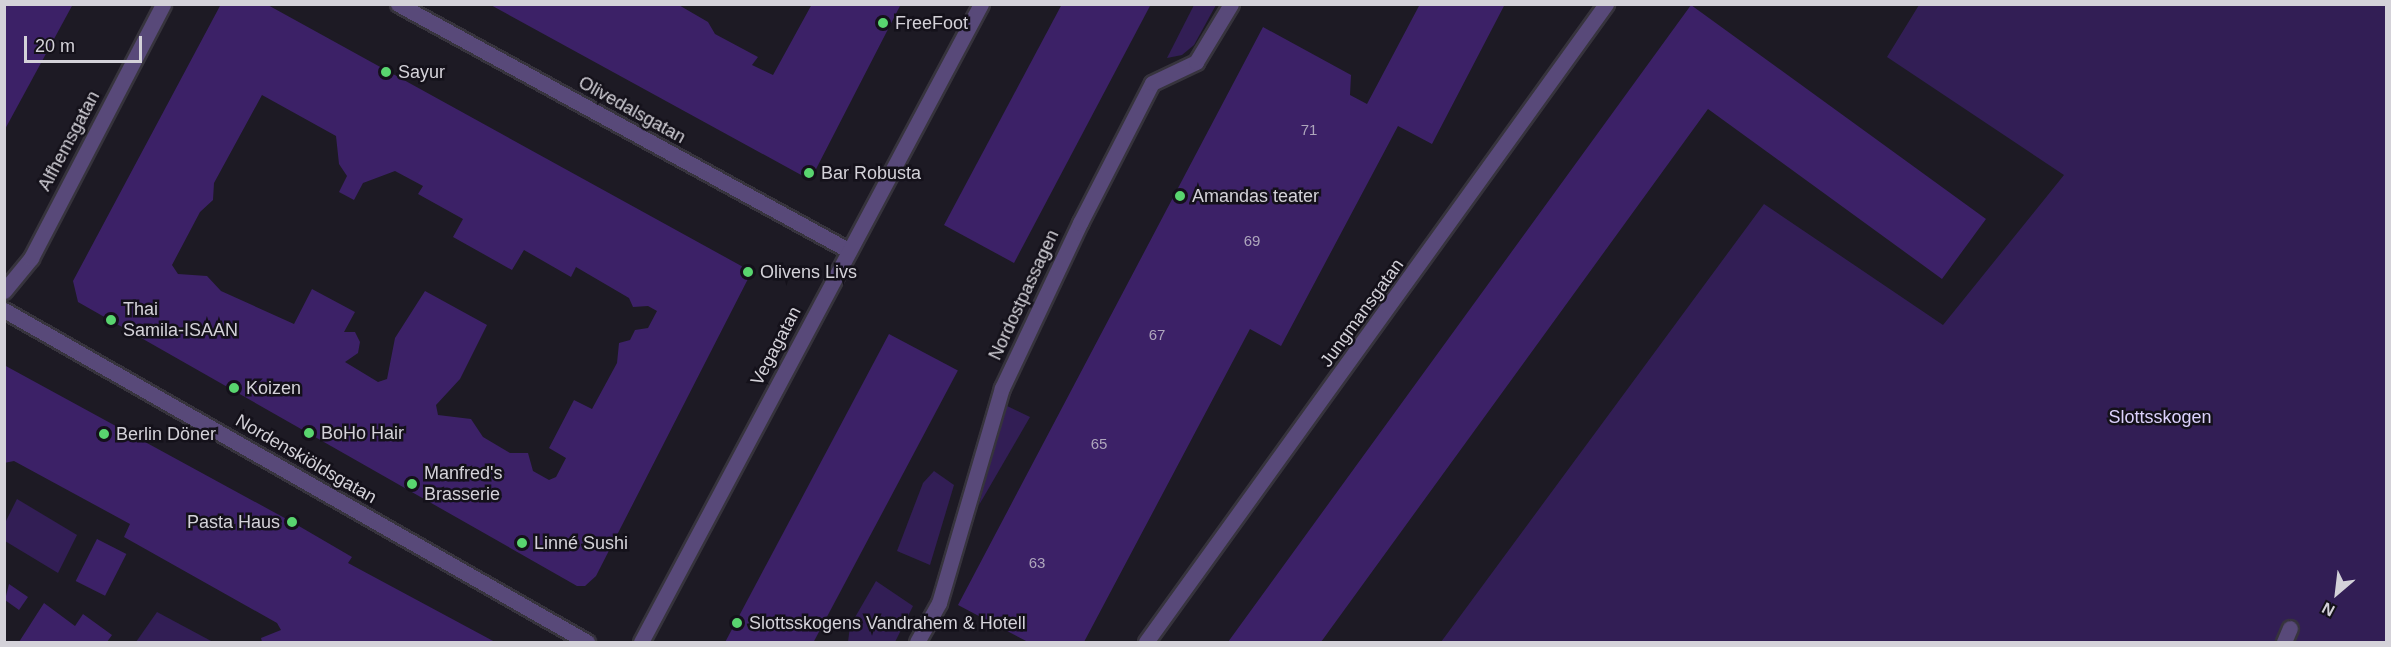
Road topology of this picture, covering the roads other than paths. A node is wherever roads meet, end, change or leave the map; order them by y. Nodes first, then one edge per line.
1 (162, 4) edge
2 (398, 4) edge
3 (981, 4) edge
4 (1231, 4) edge
5 (1606, 4) edge
6 (848, 250) junction
7 (4, 291) edge
8 (4, 310) edge
9 (2290, 628) dead end
10 (587, 642) edge
11 (641, 642) edge
12 (918, 642) edge
13 (1146, 642) edge
14 (2284, 642) edge

1 - 7 street, Alfhemsgatan
2 - 6 street, Olivedalsgatan
3 - 6 street, Vegagatan
4 - 12 street, Nordostpassagen
5 - 13 street, Jungmansgatan
6 - 11 street, Vegagatan
8 - 10 street, Nordenskiöldsgatan
9 - 14 street

